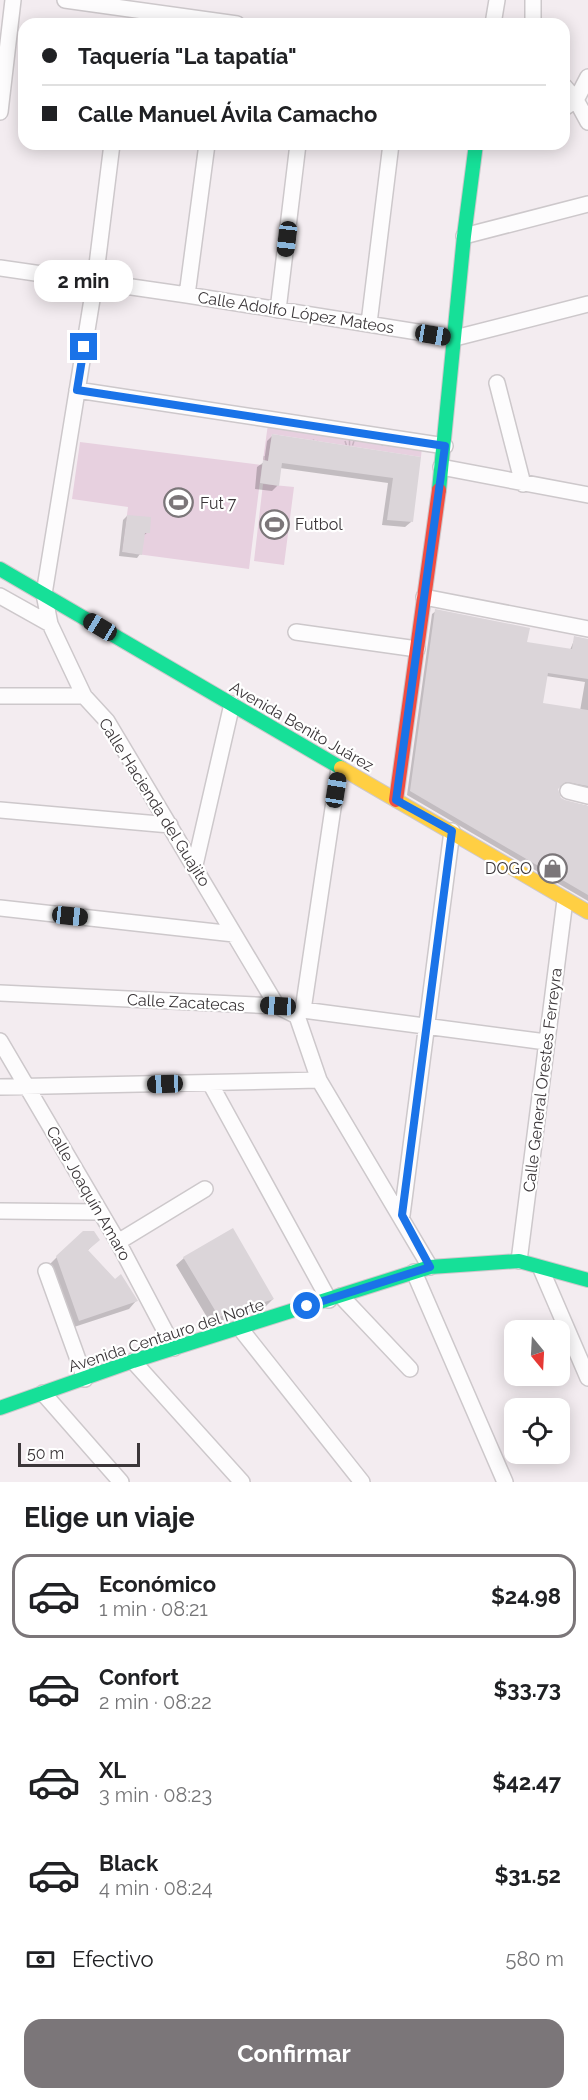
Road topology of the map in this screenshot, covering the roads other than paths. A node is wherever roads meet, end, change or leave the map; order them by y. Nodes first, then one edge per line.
1 (13, 0) edge
2 (65, 0) edge
3 (497, 0) edge
4 (533, 0) edge
5 (129, 4) edge
6 (201, 18) edge
7 (494, 18) edge
8 (533, 18) edge
9 (588, 76) edge
10 (570, 104) edge
11 (0, 112) edge
12 (588, 122) edge
13 (111, 150) edge
14 (206, 150) edge
15 (297, 150) edge
16 (390, 150) edge
17 (475, 150) edge
18 (588, 204) edge
19 (464, 236) junction
20 (0, 268) edge
21 (94, 281) junction
22 (187, 294) junction
23 (278, 310) junction
24 (586, 310) edge
25 (369, 323) junction
26 (455, 338) junction
27 (497, 383) dead end
28 (77, 390) junction
29 (445, 446) junction
30 (441, 467) junction
31 (523, 484) junction
32 (588, 495) edge
33 (0, 569) edge
34 (44, 594) junction
35 (0, 596) edge
36 (424, 597) junction
37 (50, 624) junction
38 (588, 629) edge
39 (296, 632) dead end
40 (417, 649) junction
41 (0, 696) edge
42 (84, 696) junction
43 (232, 704) junction
44 (339, 768) junction
45 (568, 791) dead end
46 (588, 796) edge
47 (396, 800) junction
48 (0, 810) edge
49 (170, 825) junction
50 (452, 831) junction
51 (195, 865) junction
52 (565, 900) junction
53 (0, 908) edge
54 (588, 912) edge
55 (234, 934) junction
56 (0, 993) edge
57 (278, 1006) junction
58 (300, 1013) junction
59 (426, 1026) junction
60 (0, 1041) edge
61 (546, 1042) junction
62 (319, 1080) junction
63 (210, 1083) junction
64 (0, 1087) edge
65 (28, 1087) junction
66 (206, 1189) dead end
67 (0, 1211) edge
68 (100, 1212) junction
69 (402, 1215) junction
70 (118, 1242) junction
71 (519, 1261) junction
72 (430, 1267) junction
73 (542, 1269) junction
74 (46, 1271) dead end
75 (414, 1272) junction
76 (588, 1280) edge
77 (335, 1298) junction
78 (239, 1327) junction
79 (174, 1348) junction
80 (134, 1361) junction
81 (410, 1369) dead end
82 (588, 1378) edge
83 (85, 1379) junction
84 (44, 1393) junction
85 (0, 1408) edge
86 (121, 1482) edge
87 (242, 1482) edge
88 (362, 1482) edge
89 (505, 1482) edge

1 - 11 street
2 - 5 street
3 - 7 street
4 - 8 street
5 - 6 street
9 - 10 street
10 - 12 street
13 - 21 street
14 - 22 street
15 - 23 street
16 - 25 street
17 - 19 street
18 - 19 street
19 - 26 street
20 - 21 street, Calle Adolfo López Mateos
21 - 22 street, Calle Adolfo López Mateos
21 - 28 street
22 - 23 street, Calle Adolfo López Mateos
23 - 25 street, Calle Adolfo López Mateos
24 - 26 street, Calle Adolfo López Mateos
25 - 26 street, Calle Adolfo López Mateos
26 - 29 street
27 - 31 street
28 - 29 street
28 - 34 street
29 - 30 street
30 - 31 street
30 - 36 street
31 - 32 street
33 - 34 street, Avenida Benito Juárez
34 - 37 street, Calle Hacienda del Guajito
34 - 43 street, Avenida Benito Juárez
35 - 37 street
36 - 38 street
36 - 40 street
37 - 42 street, Calle Hacienda del Guajito
39 - 40 street
40 - 47 street
41 - 42 street
42 - 49 street, Calle Hacienda del Guajito
43 - 44 street, Avenida Benito Juárez
43 - 51 street
44 - 47 street, Avenida Benito Juárez
44 - 58 street
45 - 46 street
47 - 50 street, Avenida Benito Juárez
48 - 49 street
49 - 51 street, Calle Hacienda del Guajito
50 - 52 street, Avenida Benito Juárez
50 - 59 street
51 - 55 street, Calle Hacienda del Guajito
52 - 54 street, Avenida Benito Juárez
52 - 61 street, Calle General Orestes Ferreyra
53 - 55 street
55 - 57 street, Calle Hacienda del Guajito
56 - 57 street, Calle Zacatecas
57 - 58 street, Calle Zacatecas
58 - 59 street, Calle Zacatecas
58 - 62 street
59 - 61 street, Calle Zacatecas
59 - 69 street
60 - 65 street, Calle Joaquín Amaro
61 - 71 street, Calle General Orestes Ferreyra
62 - 63 street
62 - 69 street
63 - 65 street
63 - 77 street
64 - 65 street
65 - 68 street, Calle Joaquín Amaro
66 - 70 street
67 - 68 street
68 - 70 street, Calle Joaquín Amaro
69 - 72 street
70 - 79 street, Calle Joaquín Amaro
71 - 72 street, Avenida Centauro del Norte
71 - 73 street, Avenida Centauro del Norte
72 - 75 street, Avenida Centauro del Norte
73 - 76 street, Avenida Centauro del Norte
73 - 82 street
74 - 83 street
75 - 77 street, Avenida Centauro del Norte
75 - 89 street
77 - 78 street, Avenida Centauro del Norte
77 - 81 street
78 - 79 street, Avenida Centauro del Norte
78 - 88 street
79 - 80 street, Avenida Centauro del Norte
80 - 83 street, Avenida Centauro del Norte
80 - 87 street
83 - 84 street, Avenida Centauro del Norte
84 - 85 street, Avenida Centauro del Norte
84 - 86 street

